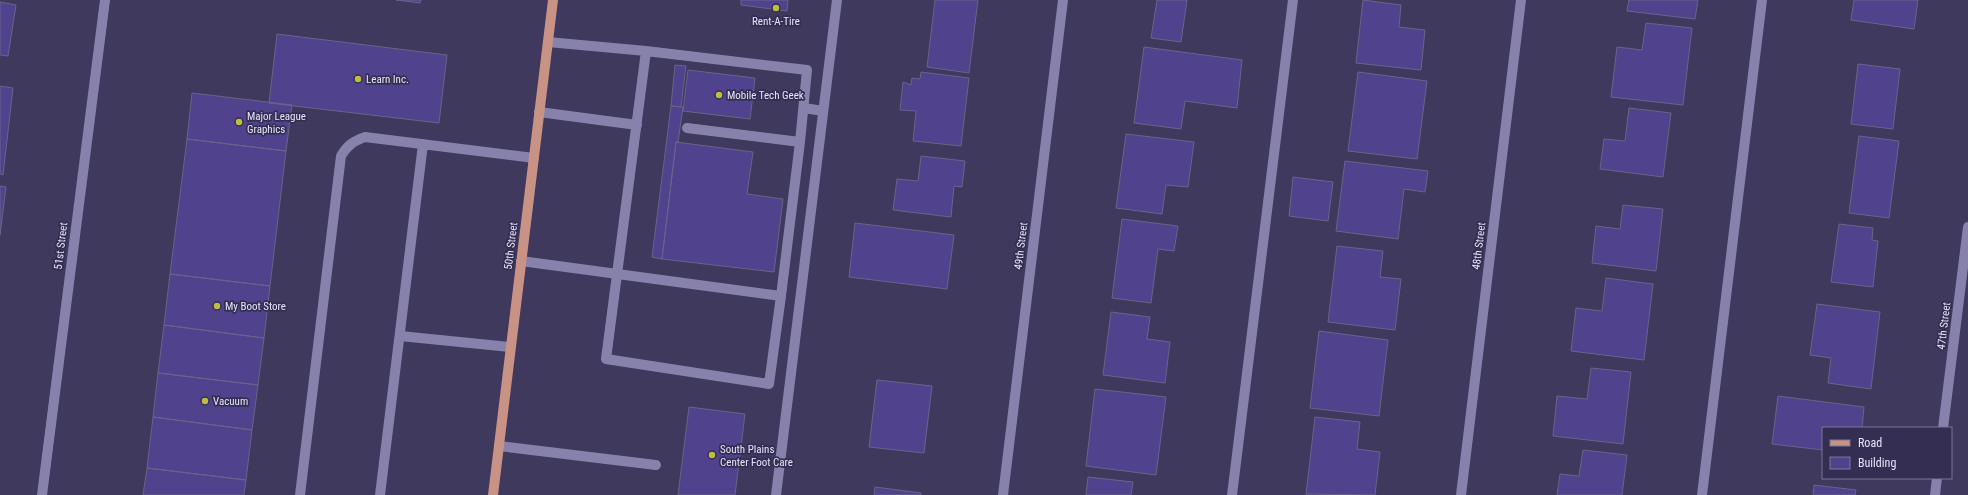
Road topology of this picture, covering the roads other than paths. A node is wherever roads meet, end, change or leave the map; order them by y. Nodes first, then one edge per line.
1 (105, 0) edge
2 (553, 0) edge
3 (836, 0) edge
4 (1063, 0) edge
5 (1293, 0) edge
6 (1521, 0) edge
7 (1762, 0) edge
8 (548, 42) junction
9 (646, 51) junction
10 (804, 108) junction
11 (823, 111) junction
12 (539, 112) junction
13 (636, 125) junction
14 (687, 128) dead end
15 (800, 142) junction
16 (423, 144) junction
17 (534, 158) junction
18 (1968, 227) edge
19 (521, 262) junction
20 (616, 274) junction
21 (781, 296) junction
22 (777, 329) junction
23 (796, 331) junction
24 (400, 336) junction
25 (510, 347) junction
26 (1944, 427) edge
27 (499, 446) junction
28 (656, 465) dead end
29 (1937, 479) edge
30 (42, 495) edge
31 (300, 495) edge
32 (380, 495) edge
33 (493, 495) edge
34 (776, 495) edge
35 (1003, 495) edge
36 (1232, 495) edge
37 (1461, 495) edge
38 (1702, 495) edge
39 (1935, 495) edge

1 - 30 street, 51st Street
2 - 8 main road, 50th Street
3 - 11 street
4 - 35 street, 49th Street
5 - 36 street
6 - 37 street, 48th Street
7 - 38 street
8 - 9 street
8 - 12 main road, 50th Street
9 - 10 street
9 - 13 street
10 - 11 street
10 - 15 street
11 - 23 street
12 - 13 street
12 - 17 main road, 50th Street
13 - 20 street
14 - 15 street
15 - 21 street
16 - 17 street
16 - 24 street
16 - 31 street
17 - 19 main road, 50th Street
18 - 26 street, 47th Street
19 - 20 street
19 - 25 main road, 50th Street
20 - 21 street
20 - 22 street
21 - 22 street
22 - 23 street
23 - 34 street
24 - 25 street
24 - 32 street
25 - 27 main road, 50th Street
27 - 28 street
27 - 33 main road, 50th Street
29 - 39 street

